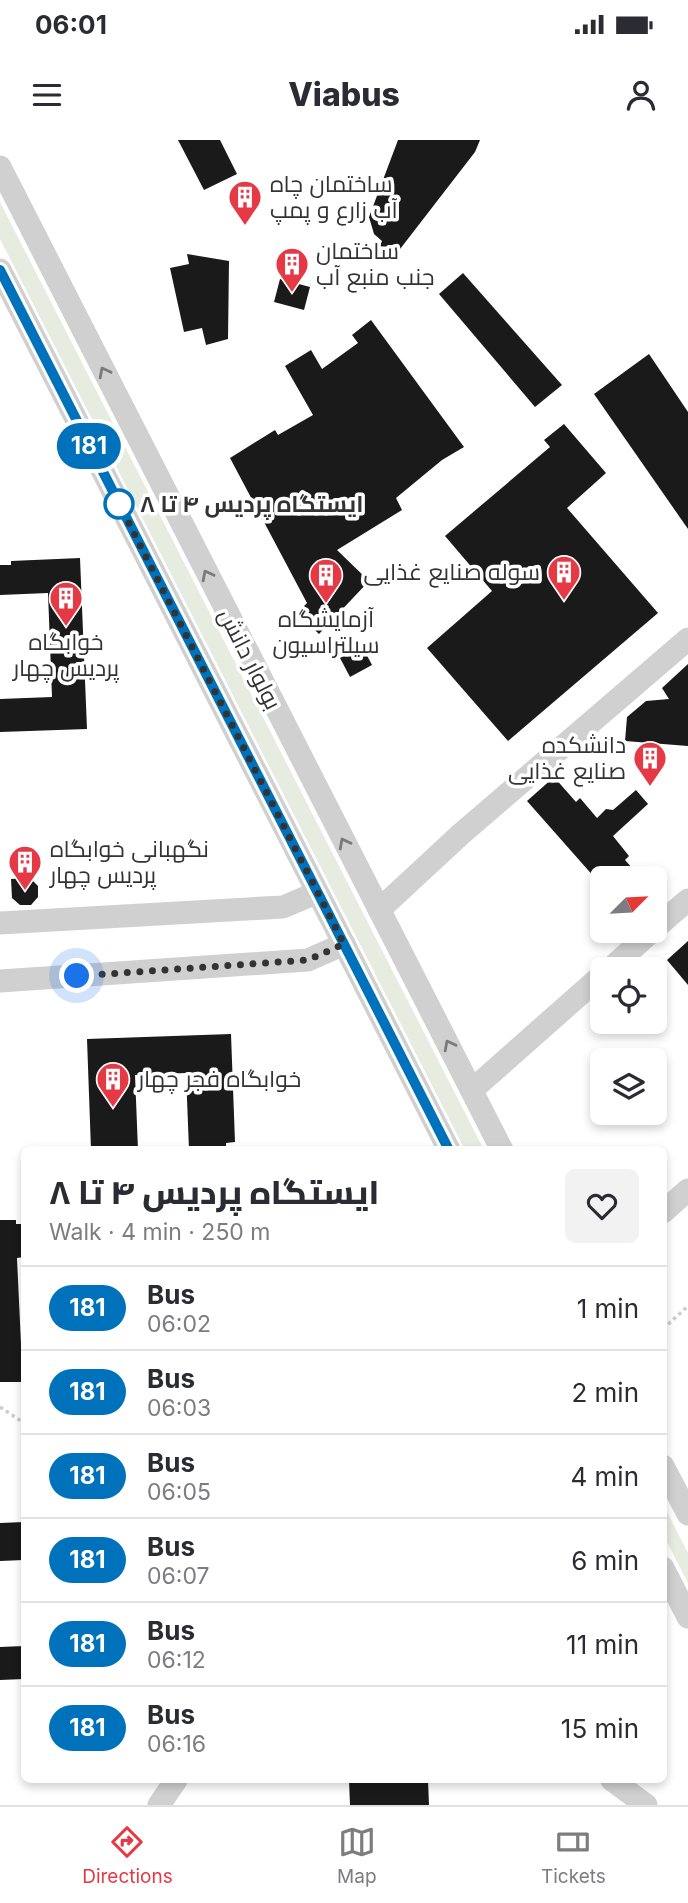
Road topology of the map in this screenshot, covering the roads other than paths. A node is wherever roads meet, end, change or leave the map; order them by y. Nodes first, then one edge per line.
1 (0, 167) edge
2 (0, 270) edge
3 (688, 639) edge
4 (316, 893) junction
5 (688, 900) edge
6 (379, 910) junction
7 (667, 918) edge
8 (0, 923) edge
9 (639, 943) edge
10 (344, 944) junction
11 (623, 957) edge
12 (0, 981) edge
13 (590, 986) edge
14 (472, 1090) junction
15 (447, 1146) edge
16 (500, 1146) edge
17 (688, 1190) edge
18 (667, 1208) edge
19 (667, 1474) edge
20 (688, 1514) edge
21 (667, 1577) edge
22 (688, 1617) edge
23 (174, 1783) edge
24 (616, 1783) edge
25 (159, 1805) edge
26 (646, 1805) edge

6 -> 1 street, بولوار دانش
2 - 4 street, بولوار دانش
3 - 6 street
4 - 8 street
4 - 10 street, بولوار دانش
5 - 7 street
14 -> 6 street, بولوار دانش
9 - 11 street
10 - 12 street
10 - 15 street, بولوار دانش
13 - 14 street
14 - 16 street, بولوار دانش
17 - 18 street
19 - 20 street
21 - 22 street
23 - 25 street
24 - 26 street

